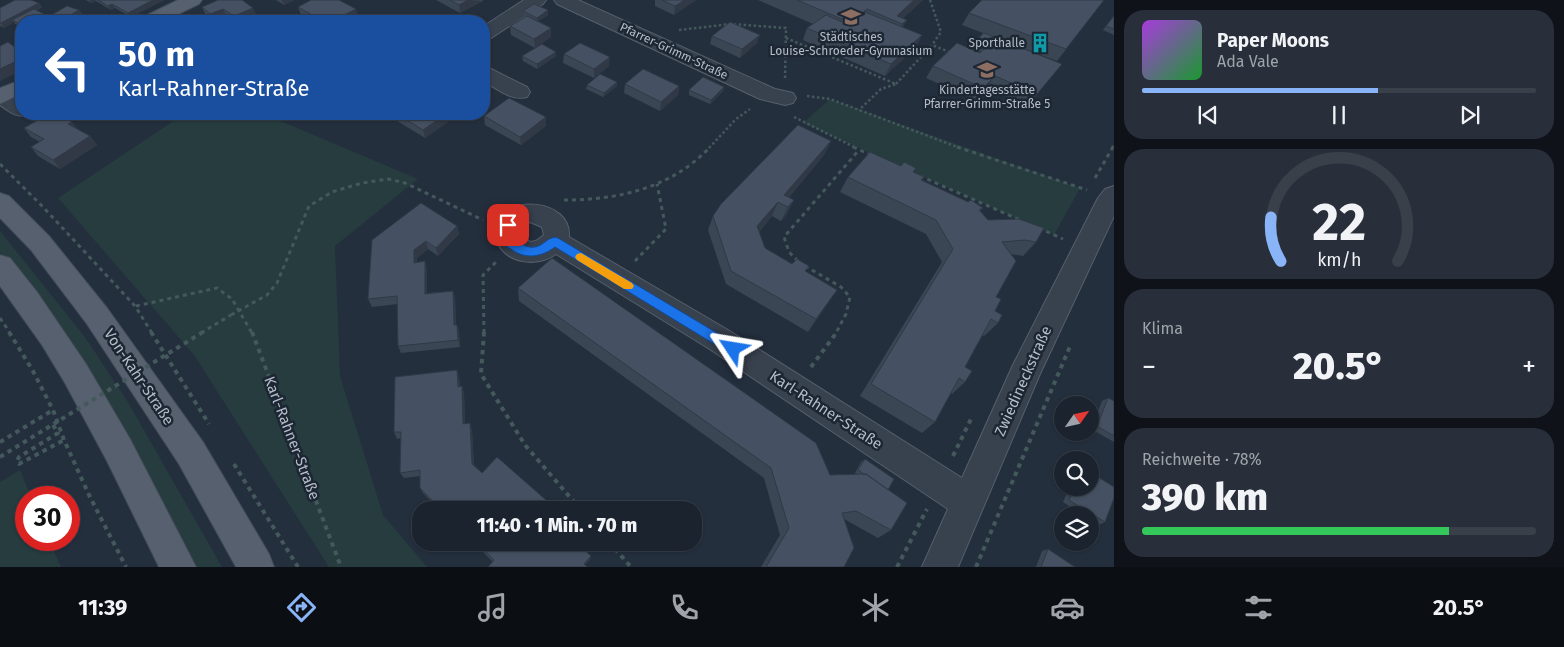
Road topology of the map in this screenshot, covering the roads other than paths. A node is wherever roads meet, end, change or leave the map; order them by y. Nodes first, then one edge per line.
1 (193, 0) edge
2 (537, 0) edge
3 (563, 0) edge
4 (162, 15) edge
5 (490, 30) edge
6 (490, 76) edge
7 (15, 89) edge
8 (519, 92) dead end
9 (1, 97) edge
10 (786, 105) road end
11 (15, 106) edge
12 (1104, 194) edge
13 (0, 202) edge
14 (554, 241) junction
15 (0, 266) edge
16 (969, 503) junction
17 (178, 567) edge
18 (256, 567) edge
19 (940, 567) edge

1 - 4 main road
2 - 5 street
3 - 10 street, Pfarrer-Grimm-Straße
6 - 8 street
7 - 9 main road
9 - 11 street
12 - 16 street, Zwiedineckstraße
13 - 18 main road, Von-Kahr-Straße
14 - 14 street
14 - 16 street, Karl-Rahner-Straße
15 - 17 main road
16 - 19 street, Zwiedineckstraße

